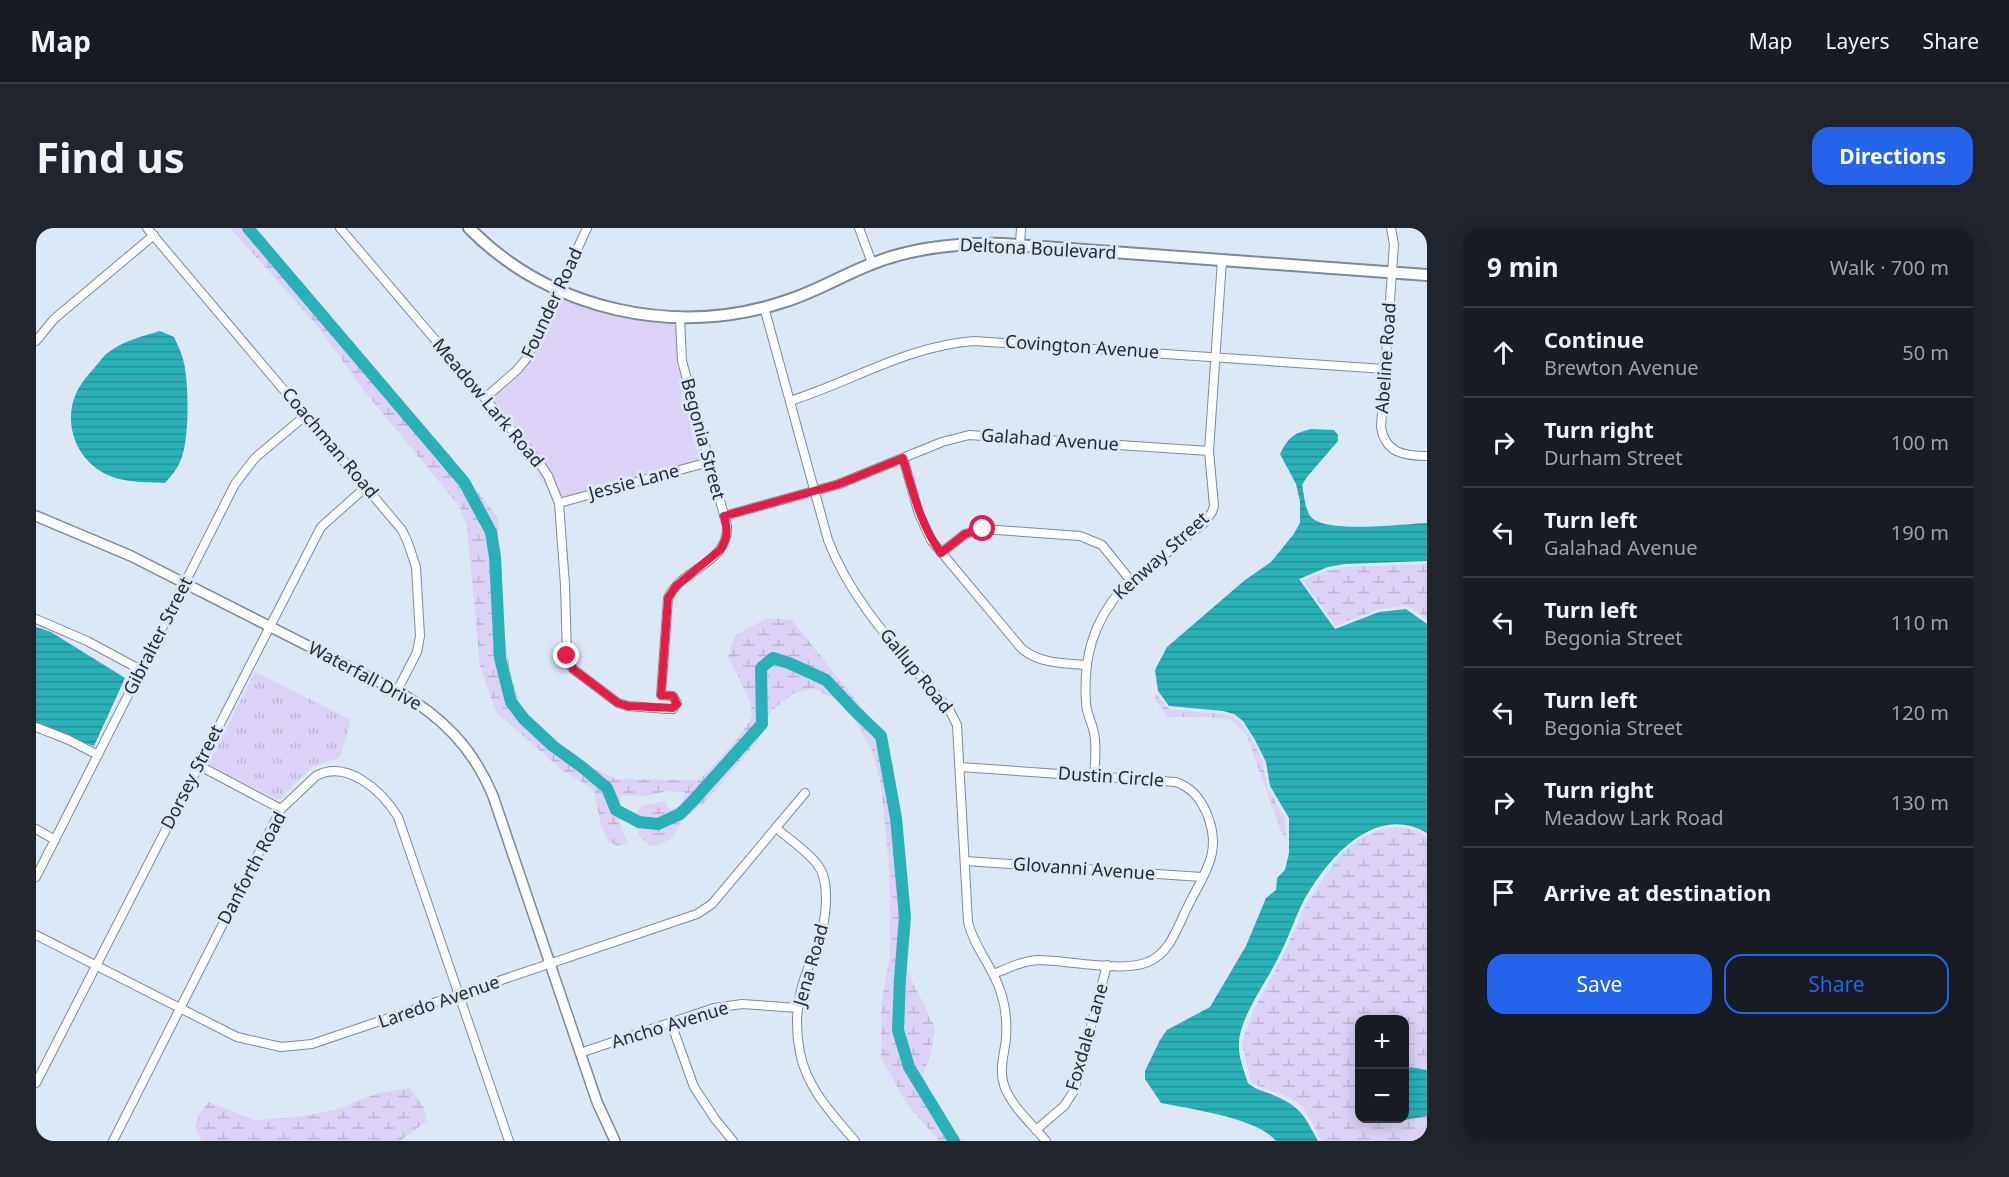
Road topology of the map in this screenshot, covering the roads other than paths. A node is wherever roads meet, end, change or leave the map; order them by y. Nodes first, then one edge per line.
1 (147, 228) edge
2 (340, 228) edge
3 (469, 228) edge
4 (586, 228) edge
5 (859, 228) edge
6 (1021, 228) edge
7 (1391, 228) edge
8 (154, 235) junction
9 (1020, 245) junction
10 (1222, 260) junction
11 (872, 263) junction
12 (1392, 272) junction
13 (1427, 275) edge
14 (558, 290) junction
15 (764, 308) junction
16 (680, 318) junction
17 (36, 341) edge
18 (1215, 357) junction
19 (1385, 369) junction
20 (484, 398) junction
21 (790, 401) junction
22 (306, 415) junction
23 (1209, 451) junction
24 (1427, 456) edge
25 (903, 458) junction
26 (709, 462) junction
27 (367, 486) junction
28 (815, 492) junction
29 (559, 503) junction
30 (36, 516) edge
31 (724, 516) junction
32 (941, 553) junction
33 (1131, 581) junction
34 (185, 583) junction
35 (36, 619) edge
36 (269, 626) junction
37 (1086, 665) junction
38 (141, 670) junction
39 (397, 691) junction
40 (677, 704) joint
41 (36, 727) edge
42 (98, 755) junction
43 (198, 765) junction
44 (960, 767) junction
45 (1094, 775) junction
46 (805, 793) dead end
47 (281, 809) junction
48 (776, 828) junction
49 (36, 829) edge
50 (55, 840) junction
51 (965, 861) junction
52 (36, 877) edge
53 (1202, 877) junction
54 (36, 935) edge
55 (550, 964) junction
56 (96, 965) junction
57 (1107, 965) junction
58 (994, 974) junction
59 (459, 995) junction
60 (180, 1008) junction
61 (798, 1008) junction
62 (670, 1023) junction
63 (580, 1053) junction
64 (36, 1083) edge
65 (1036, 1130) junction
66 (113, 1141) edge
67 (509, 1141) edge
68 (615, 1141) edge
69 (733, 1141) edge
70 (855, 1141) edge
71 (1046, 1141) edge

1 - 8 street, Coachman Road
2 - 20 street, Meadow Lark Road
3 - 14 main road, Deltona Boulevard
4 - 14 street, Founder Road
5 - 11 street
6 - 9 street
7 - 12 street, Abeline Road
8 - 17 street
8 - 22 street, Coachman Road
9 - 10 main road, Deltona Boulevard
9 - 11 main road, Deltona Boulevard
10 - 12 main road, Deltona Boulevard
10 - 18 street, Kenway Street
11 - 15 main road, Deltona Boulevard
12 - 13 main road, Deltona Boulevard
12 - 19 street, Abeline Road
14 - 16 main road, Deltona Boulevard
14 - 20 street, Founder Road
15 - 16 main road, Deltona Boulevard
15 - 21 street, Gallup Road
16 - 26 street, Begonia Street
18 - 19 street, Covington Avenue
18 - 21 street, Covington Avenue
18 - 23 street, Kenway Street
19 - 24 street, Abeline Road
20 - 29 street, Meadow Lark Road
21 - 28 street, Gallup Road
22 - 27 street, Coachman Road
22 - 34 street, Gibralter Street
23 - 25 street, Galahad Avenue
23 - 33 street, Kenway Street
25 - 28 street, Galahad Avenue
25 - 32 street
26 - 29 street, Jessie Lane
26 - 31 street, Begonia Street
27 - 36 street, Dorsey Street
27 - 39 street, Coachman Road
28 - 31 street, Galahad Avenue
28 - 44 street, Gallup Road
29 - 40 street, Meadow Lark Road
30 - 34 street, Waterfall Drive
31 - 40 street, Begonia Street
32 - 33 street
32 - 37 street
33 - 37 street, Kenway Street
34 - 36 street, Waterfall Drive
34 - 38 street, Gibralter Street
35 - 38 street
36 - 39 street, Waterfall Drive
36 - 43 street, Dorsey Street
37 - 45 street, Kenway Street
38 - 42 street, Gibralter Street
39 - 55 street, Waterfall Drive
41 - 42 street
42 - 50 street, Gibralter Street
43 - 47 street
43 - 56 street, Dorsey Street
44 - 45 street, Dustin Circle
44 - 51 street, Gallup Road
45 - 53 street, Dustin Circle
46 - 48 street, Laredo Avenue
47 - 59 street, Danforth Road
47 - 60 street, Danforth Road
48 - 55 street, Laredo Avenue
48 - 61 street, Jena Road
49 - 50 street
50 - 52 street, Gibralter Street
51 - 53 street, Glovanni Avenue
51 - 58 street, Gallup Road
53 - 57 street, Dustin Circle
54 - 56 street, Laredo Avenue
55 - 59 street, Laredo Avenue
55 - 63 street, Waterfall Drive
56 - 60 street, Laredo Avenue
56 - 64 street, Dorsey Street
57 - 58 street, Dustin Circle
57 - 65 street, Foxdale Lane
58 - 65 street, Gallup Road
59 - 60 street, Laredo Avenue
59 - 67 street, Danforth Road
60 - 66 street, Danforth Road
61 - 62 street, Ancho Avenue
61 - 70 street, Jena Road
62 - 63 street, Ancho Avenue
62 - 69 street
63 - 68 street, Waterfall Drive
65 - 71 street, Gallup Road

